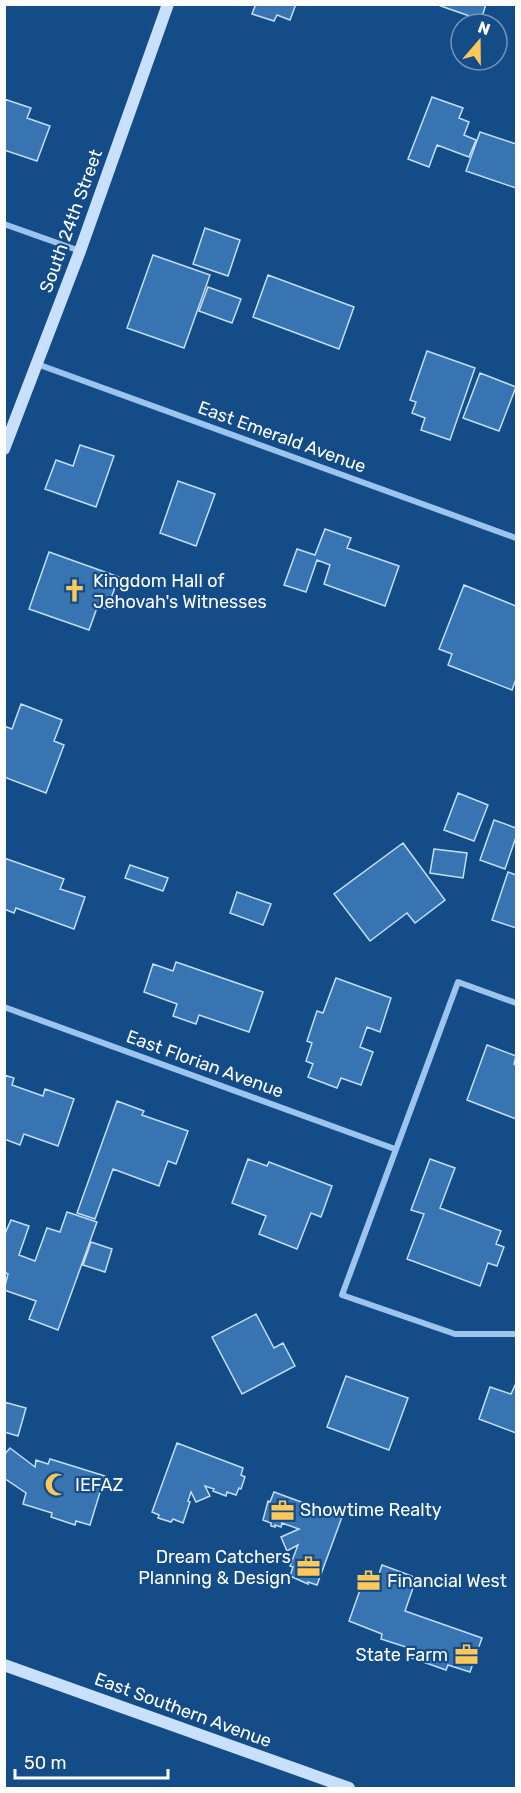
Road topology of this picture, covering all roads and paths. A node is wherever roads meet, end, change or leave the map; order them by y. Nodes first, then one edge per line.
1 (168, 4) edge
2 (4, 224) edge
3 (80, 250) junction
4 (37, 364) junction
5 (4, 449) edge
6 (516, 538) edge
7 (516, 1003) edge
8 (4, 1007) edge
9 (395, 1149) junction
10 (516, 1334) edge
11 (4, 1665) edge
12 (349, 1788) edge

1 - 3 street, South 24th Street
2 - 3 street
3 - 4 street, South 24th Street
4 - 5 street, South 24th Street
4 - 6 street, East Emerald Avenue
7 - 9 street
8 - 9 street, East Florian Avenue
9 - 10 street
11 - 12 street, East Southern Avenue

